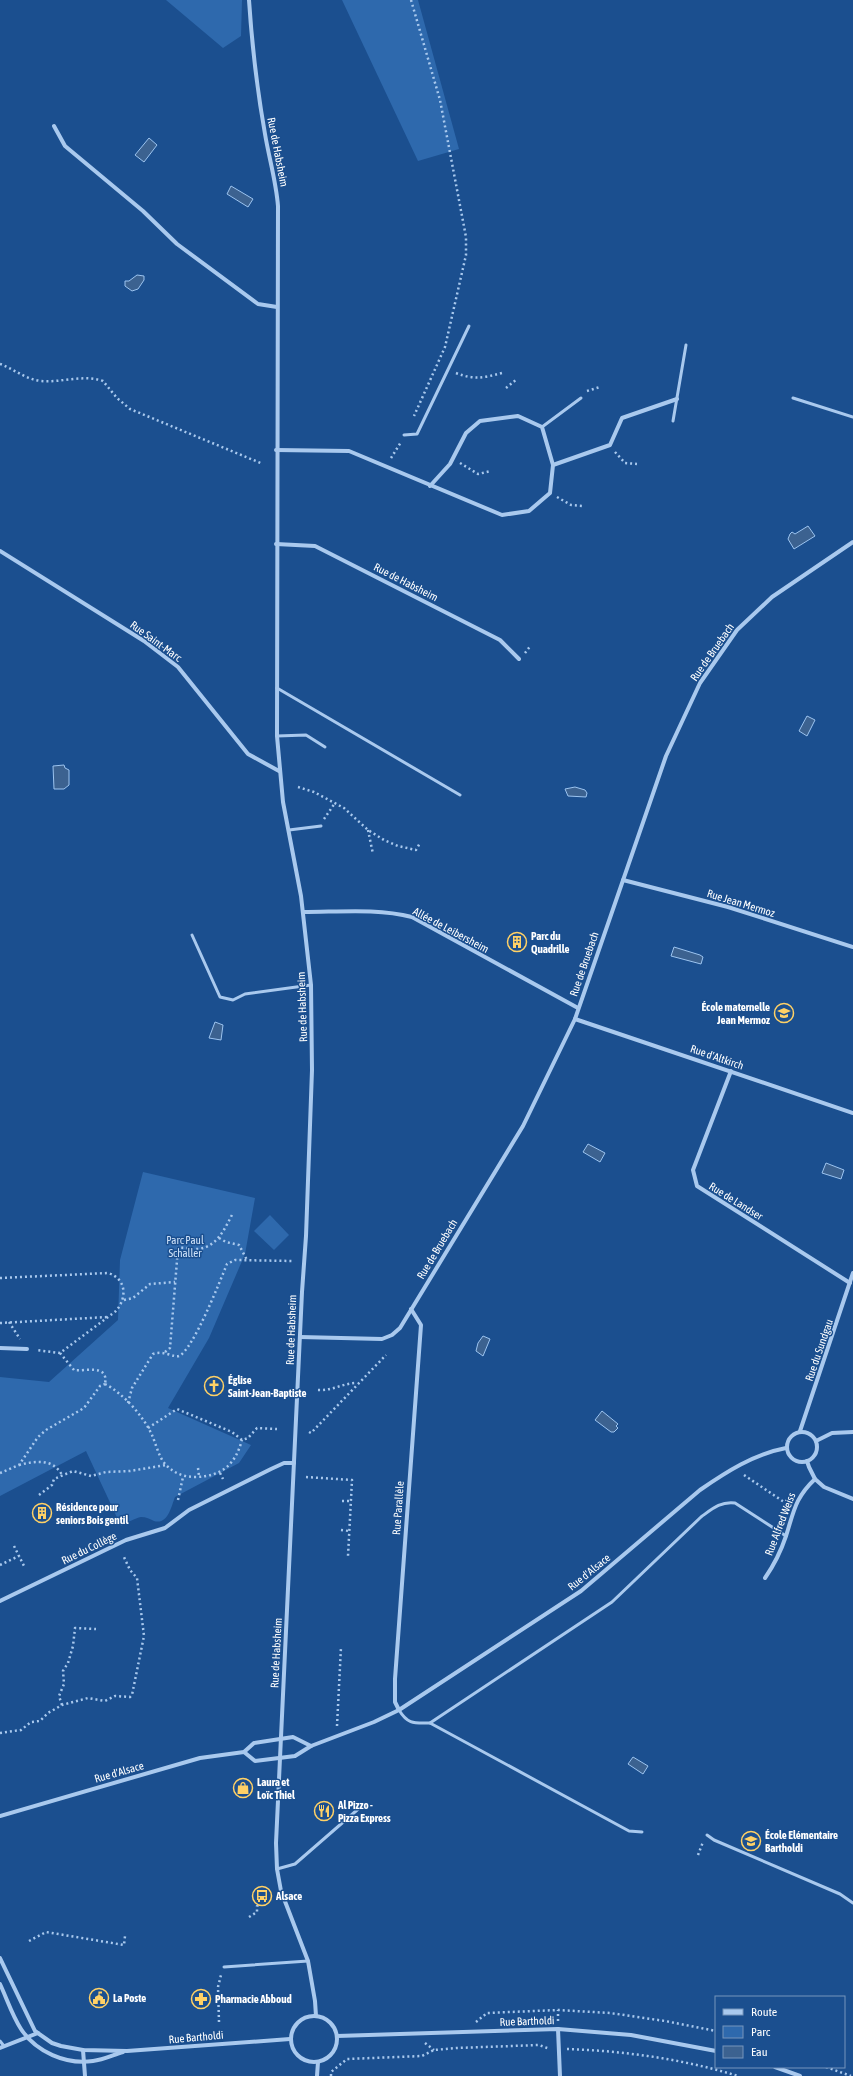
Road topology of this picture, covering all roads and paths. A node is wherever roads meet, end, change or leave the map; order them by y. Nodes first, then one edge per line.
1 (250, 0) edge
2 (411, 0) edge
3 (54, 126) dead end
4 (277, 307) junction
5 (469, 326) dead end
6 (686, 345) dead end
7 (0, 364) edge
8 (448, 369) junction
9 (502, 373) dead end
10 (517, 378) dead end
11 (600, 387) dead end
12 (506, 388) dead end
13 (586, 392) dead end
14 (581, 398) dead end
15 (793, 398) dead end
16 (677, 399) junction
17 (853, 417) edge
18 (673, 421) dead end
19 (542, 427) junction
20 (404, 435) junction
21 (610, 445) junction
22 (276, 450) junction
23 (452, 459) junction
24 (264, 464) dead end
25 (637, 464) dead end
26 (553, 465) junction
27 (386, 467) junction
28 (491, 472) dead end
29 (430, 486) junction
30 (550, 493) junction
31 (583, 506) dead end
32 (853, 542) edge
33 (276, 544) junction
34 (0, 551) edge
35 (519, 659) dead end
36 (277, 688) junction
37 (277, 736) junction
38 (325, 747) dead end
39 (280, 771) junction
40 (298, 787) dead end
41 (460, 795) dead end
42 (335, 803) junction
43 (320, 826) joint
44 (288, 830) junction
45 (368, 830) junction
46 (420, 843) dead end
47 (372, 854) dead end
48 (623, 880) junction
49 (303, 912) junction
50 (192, 935) dead end
51 (853, 947) edge
52 (311, 985) junction
53 (578, 1008) junction
54 (575, 1019) junction
55 (732, 1071) junction
56 (853, 1113) edge
57 (233, 1213) dead end
58 (219, 1238) junction
59 (247, 1260) junction
60 (292, 1261) dead end
61 (853, 1273) edge
62 (0, 1278) edge
63 (175, 1282) junction
64 (850, 1283) junction
65 (124, 1300) junction
66 (411, 1309) junction
67 (109, 1317) junction
68 (10, 1322) junction
69 (0, 1323) edge
70 (300, 1337) junction
71 (0, 1348) edge
72 (27, 1349) junction
73 (164, 1352) junction
74 (60, 1353) junction
75 (386, 1355) dead end
76 (358, 1383) junction
77 (105, 1384) junction
78 (318, 1390) dead end
79 (128, 1403) junction
80 (148, 1428) junction
81 (277, 1430) dead end
82 (800, 1431) junction
83 (309, 1432) dead end
84 (853, 1432) edge
85 (242, 1440) junction
86 (816, 1441) junction
87 (786, 1448) junction
88 (807, 1461) junction
89 (294, 1463) junction
90 (19, 1464) junction
91 (166, 1465) junction
92 (198, 1468) dead end
93 (0, 1473) edge
94 (220, 1473) junction
95 (62, 1475) junction
96 (744, 1475) dead end
97 (198, 1476) junction
98 (184, 1477) junction
99 (306, 1477) dead end
100 (222, 1479) dead end
101 (815, 1479) junction
102 (39, 1495) dead end
103 (853, 1499) edge
104 (178, 1500) dead end
105 (342, 1501) dead end
106 (351, 1501) junction
107 (784, 1502) dead end
108 (341, 1530) dead end
109 (350, 1531) junction
110 (786, 1536) junction
111 (14, 1546) dead end
112 (123, 1555) dead end
113 (19, 1556) junction
114 (348, 1556) dead end
115 (0, 1565) edge
116 (24, 1566) dead end
117 (765, 1578) dead end
118 (0, 1601) edge
119 (96, 1629) dead end
120 (341, 1647) dead end
121 (62, 1705) junction
122 (399, 1710) junction
123 (430, 1723) junction
124 (337, 1726) dead end
125 (0, 1733) edge
126 (280, 1739) junction
127 (311, 1746) junction
128 (244, 1752) junction
129 (280, 1758) junction
130 (364, 1804) dead end
131 (0, 1816) edge
132 (642, 1832) dead end
133 (707, 1834) dead end
134 (703, 1843) dead end
135 (698, 1855) dead end
136 (277, 1869) junction
137 (266, 1901) dead end
138 (853, 1903) edge
139 (250, 1917) dead end
140 (125, 1936) dead end
141 (29, 1941) dead end
142 (0, 1958) edge
143 (308, 1961) junction
144 (224, 1967) joint
145 (0, 1984) edge
146 (558, 2010) junction
147 (316, 2016) junction
148 (558, 2019) dead end
149 (219, 2022) dead end
150 (558, 2029) junction
151 (715, 2031) edge
152 (463, 2032) junction
153 (38, 2033) junction
154 (337, 2036) junction
155 (27, 2038) junction
156 (290, 2039) junction
157 (0, 2040) edge
158 (2, 2047) edge
159 (549, 2049) dead end
160 (567, 2049) dead end
161 (83, 2050) junction
162 (127, 2051) junction
163 (715, 2051) edge
164 (84, 2062) junction
165 (318, 2062) junction
166 (778, 2068) edge
167 (829, 2068) edge
168 (85, 2076) edge
169 (316, 2076) edge
170 (331, 2076) edge
171 (560, 2076) edge
172 (738, 2076) edge
173 (800, 2076) edge
174 (851, 2076) edge

1 - 4 street, Rue de Habsheim
2 - 20 path
3 - 4 street
4 - 22 street, Rue de Habsheim
5 - 8 lane
6 - 16 lane
7 - 24 path
8 - 9 path
8 - 20 lane
10 - 12 path
11 - 13 path
14 - 19 lane
15 - 17 lane
16 - 18 lane
16 - 21 street
19 - 23 street
19 - 26 street
20 - 27 path
21 - 25 path
21 - 26 street
22 - 27 street
22 - 33 street, Rue de Habsheim
23 - 28 path
23 - 29 street
26 - 30 street
27 - 29 street
29 - 30 street
30 - 31 path
32 - 48 street, Rue de Bruebach
33 - 35 street, Rue de Habsheim
33 - 36 street, Rue de Habsheim
34 - 39 street, Rue Saint-Marc
36 - 37 street, Rue de Habsheim
36 - 41 lane
37 - 38 lane
37 - 39 street, Rue de Habsheim
39 - 44 street, Rue de Habsheim
40 - 42 path
42 - 43 path
42 - 45 path
43 - 44 lane
44 - 49 street, Rue de Habsheim
45 - 46 path
45 - 47 path
48 - 51 street, Rue Jean Mermoz
48 - 53 street, Rue de Bruebach
49 - 52 street, Rue de Habsheim
49 - 53 street, Allée de Leibersheim
50 - 52 lane
52 - 70 street, Rue de Habsheim
53 - 54 street, Rue de Bruebach
54 - 55 street, Rue d'Altkirch
54 - 66 street, Rue de Bruebach
55 - 56 street, Rue d'Altkirch
55 - 64 street, Rue de Landser
57 - 58 path
58 - 59 path
58 - 63 path
59 - 60 path
59 - 73 path
61 - 64 street, Rue du Sundgau
62 - 65 path
63 - 65 path
63 - 73 path
64 - 82 street, Rue du Sundgau
65 - 67 path
66 - 70 street, Rue de Bruebach
66 - 122 street, Rue Parallèle
67 - 68 path
67 - 74 path
68 - 69 path
68 - 72 path
70 - 89 street, Rue de Habsheim
71 - 72 street
72 - 74 path
73 - 79 path
74 - 77 path
75 - 76 path
76 - 78 path
76 - 83 path
77 - 79 path
77 - 90 path
79 - 80 path
80 - 85 path
80 - 91 path
81 - 85 path
82 - 86 street
82 - 87 street
84 - 86 street
85 - 94 path
86 - 88 street
87 - 88 street
87 - 122 street, Rue d'Alsace
88 - 101 street
89 - 118 street, Rue du Collège
89 - 126 street, Rue de Habsheim
90 - 93 path
90 - 95 path
91 - 95 path
91 - 98 path
92 - 97 path
94 - 97 path
94 - 100 path
95 - 102 path
96 - 107 path
97 - 98 path
98 - 104 path
99 - 106 path
101 - 103 street
101 - 110 street, Rue Alfred Weiss
105 - 106 path
106 - 109 path
108 - 109 path
109 - 114 path
110 - 117 street, Rue Alfred Weiss
110 - 123 lane
111 - 113 path
112 - 121 path
113 - 115 path
113 - 116 path
119 - 121 path
120 - 124 path
121 - 125 path
122 - 123 lane
122 - 127 street, Rue d'Alsace
123 - 132 lane
126 - 127 street, Rue d'Alsace
126 - 128 street, Rue d'Alsace
126 - 129 street, Rue de Habsheim
127 - 129 street, Rue d'Alsace
128 - 129 street, Rue d'Alsace
128 - 131 street, Rue d'Alsace
129 - 136 street, Rue de Habsheim
130 - 136 lane
133 - 138 lane
134 - 135 path
136 - 143 street, Rue de Habsheim
137 - 139 path
140 - 141 path
142 - 153 street
143 - 144 lane
143 - 147 street, Rue de Habsheim
144 - 149 path
145 - 155 street
146 - 148 path
146 - 151 path
146 - 152 path
147 - 154 street
147 - 156 street
150 - 152 street, Rue Bartholdi
150 - 163 street, Rue Bartholdi
150 - 171 street
152 - 154 street, Rue Bartholdi
153 - 155 street
153 - 161 street, Rue Bartholdi
154 - 165 street
155 - 158 street
155 - 164 street
156 - 162 street, Rue Bartholdi
156 - 165 street
157 - 158 lane
159 - 170 path
160 - 172 path
161 - 162 street, Rue Bartholdi
161 - 164 street
162 - 164 street, Rue Bartholdi
164 - 168 street
165 - 169 street
166 - 173 street
167 - 174 path

